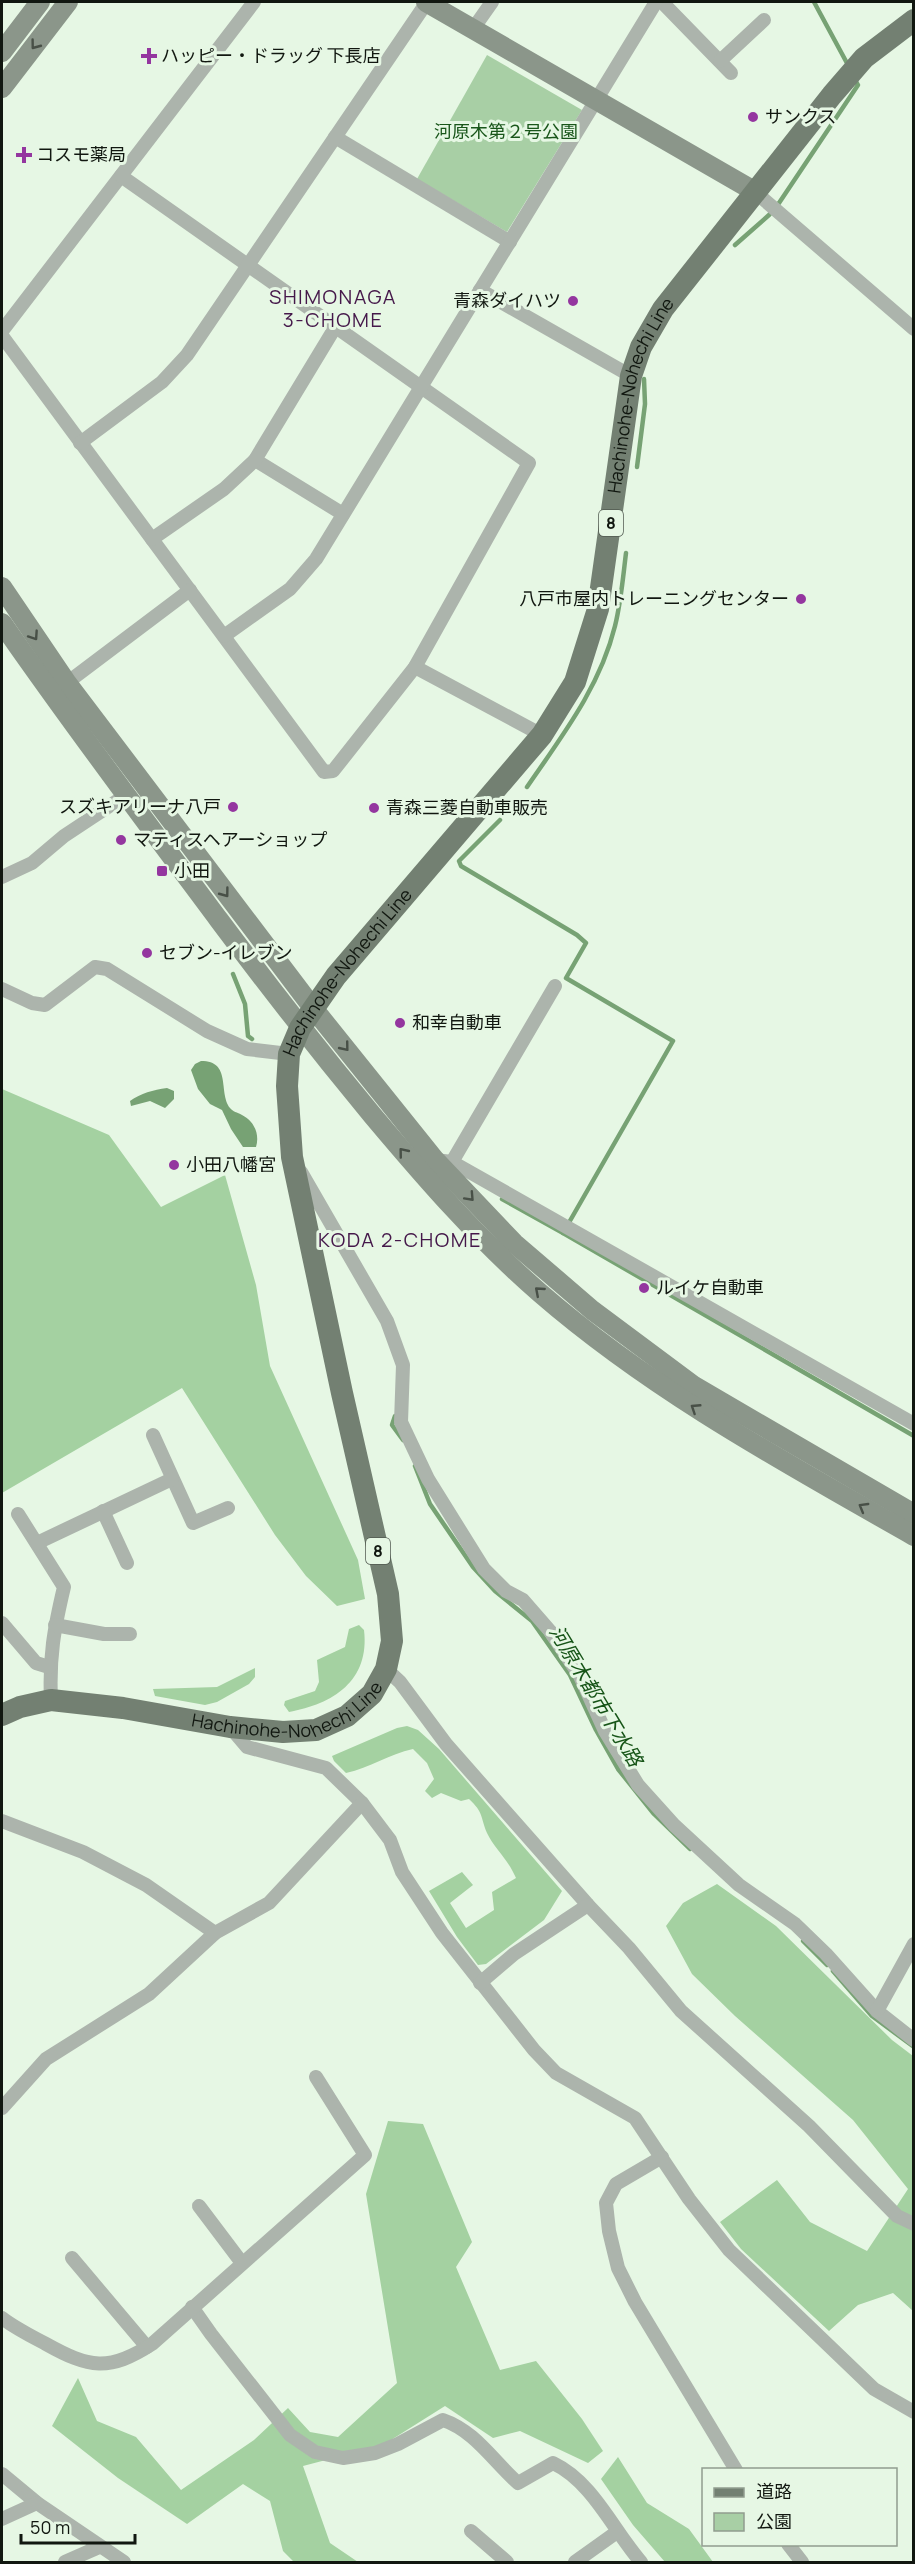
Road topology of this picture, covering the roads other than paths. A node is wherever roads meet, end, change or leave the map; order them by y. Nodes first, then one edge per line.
1 (40, 2) edge
2 (68, 2) edge
3 (254, 2) edge
4 (426, 2) edge
5 (492, 2) edge
6 (656, 2) edge
7 (662, 2) edge
8 (764, 20) dead end
9 (914, 20) edge
10 (473, 29) junction
11 (2, 52) edge
12 (720, 61) junction
13 (731, 73) dead end
14 (2, 88) edge
15 (595, 100) junction
16 (334, 137) junction
17 (121, 176) junction
18 (754, 191) junction
19 (510, 242) junction
20 (248, 263) junction
21 (480, 290) junction
22 (336, 326) junction
23 (914, 329) edge
24 (2, 331) edge
25 (2, 336) edge
26 (631, 376) junction
27 (421, 385) junction
28 (80, 443) junction
29 (255, 460) junction
30 (343, 514) junction
31 (152, 539) junction
32 (2, 587) edge
33 (190, 590) junction
34 (2, 623) edge
35 (225, 636) junction
36 (415, 667) junction
37 (59, 689) junction
38 (542, 735) junction
39 (126, 795) junction
40 (2, 877) edge
41 (555, 986) dead end
42 (2, 989) edge
43 (313, 1008) junction
44 (300, 1028) junction
45 (289, 1054) junction
46 (292, 1157) junction
47 (444, 1161) junction
48 (914, 1424) edge
49 (153, 1435) dead end
50 (172, 1479) junction
51 (228, 1508) dead end
52 (103, 1512) junction
53 (18, 1514) dead end
54 (914, 1514) edge
55 (914, 1536) edge
56 (36, 1543) junction
57 (127, 1563) dead end
58 (55, 1626) junction
59 (3, 1627) edge
60 (130, 1634) dead end
61 (49, 1667) junction
62 (386, 1669) junction
63 (51, 1700) junction
64 (2, 1715) edge
65 (230, 1727) junction
66 (362, 1803) junction
67 (2, 1821) edge
68 (588, 1905) junction
69 (215, 1933) junction
70 (914, 1944) edge
71 (480, 1983) junction
72 (877, 2011) junction
73 (914, 2040) edge
74 (316, 2077) dead end
75 (2, 2108) edge
76 (662, 2157) junction
77 (199, 2206) dead end
78 (914, 2224) edge
79 (72, 2258) dead end
80 (242, 2263) junction
81 (192, 2307) junction
82 (2, 2319) edge
83 (147, 2347) junction
84 (914, 2412) edge
85 (735, 2468) edge
86 (2, 2474) edge
87 (37, 2503) junction
88 (2, 2519) edge
89 (471, 2531) dead end
90 (617, 2532) junction
91 (790, 2546) edge
92 (99, 2547) junction
93 (66, 2562) edge
94 (124, 2562) edge
95 (507, 2562) edge
96 (575, 2562) edge
97 (641, 2562) edge
98 (802, 2562) edge

1 - 11 street
2 -> 14 street
3 - 17 street
4 - 10 street
4 - 16 street
5 - 10 street
6 - 15 street
7 - 12 street
8 - 12 street
9 - 18 main road, Hachinohe-Nohechi Line / 8
10 - 15 street
12 - 13 street
15 - 18 street
15 - 19 street
16 - 19 street
16 - 20 street
17 - 20 street
17 - 24 street
18 - 23 street
18 - 26 main road, Hachinohe-Nohechi Line / 8
19 - 21 street
20 - 22 street
20 - 28 street
21 - 26 street
21 - 27 street
22 - 27 street
22 - 29 street
25 - 28 street
26 - 38 main road, Hachinohe-Nohechi Line / 8
27 - 30 street
27 - 36 street
28 - 31 street
29 - 30 street
29 - 31 street
30 - 35 street
31 - 33 street
32 -> 37 street
33 - 35 street
33 - 37 street
34 - 37 street
35 - 36 street
36 - 38 street
37 - 39 street
37 -> 43 street
38 - 43 main road, Hachinohe-Nohechi Line / 8
39 - 40 street
39 - 44 street
41 - 47 street
42 - 45 street
43 - 44 main road, Hachinohe-Nohechi Line / 8
43 -> 47 street
44 - 45 main road, Hachinohe-Nohechi Line / 8
55 -> 44 street
45 - 46 main road, Hachinohe-Nohechi Line / 8
46 - 62 main road, Hachinohe-Nohechi Line / 8
46 - 72 street
47 - 48 street
47 -> 54 street
49 - 50 street
50 - 51 street
50 - 52 street
52 - 56 street
52 - 57 street
53 - 56 street
56 - 58 street
58 - 60 street
58 - 61 street
59 - 61 street
61 - 63 street
62 - 65 main road, Hachinohe-Nohechi Line / 8
62 - 68 street
63 - 64 main road, Hachinohe-Nohechi Line / 8
63 - 65 main road, Hachinohe-Nohechi Line / 8
65 - 66 street
66 - 69 street
66 - 71 street
67 - 69 street
68 - 71 street
68 - 78 street
69 - 75 street
70 - 72 street
71 - 76 street
72 - 73 street
74 - 80 street
76 - 84 street
76 - 85 street
77 - 80 street
79 - 83 street
80 - 81 street
81 - 83 street
81 - 90 street
82 - 83 street
86 - 87 street
87 - 88 street
87 - 92 street
89 - 95 street
90 - 96 street
90 - 97 street
91 - 98 street
92 - 93 street
92 - 94 street

